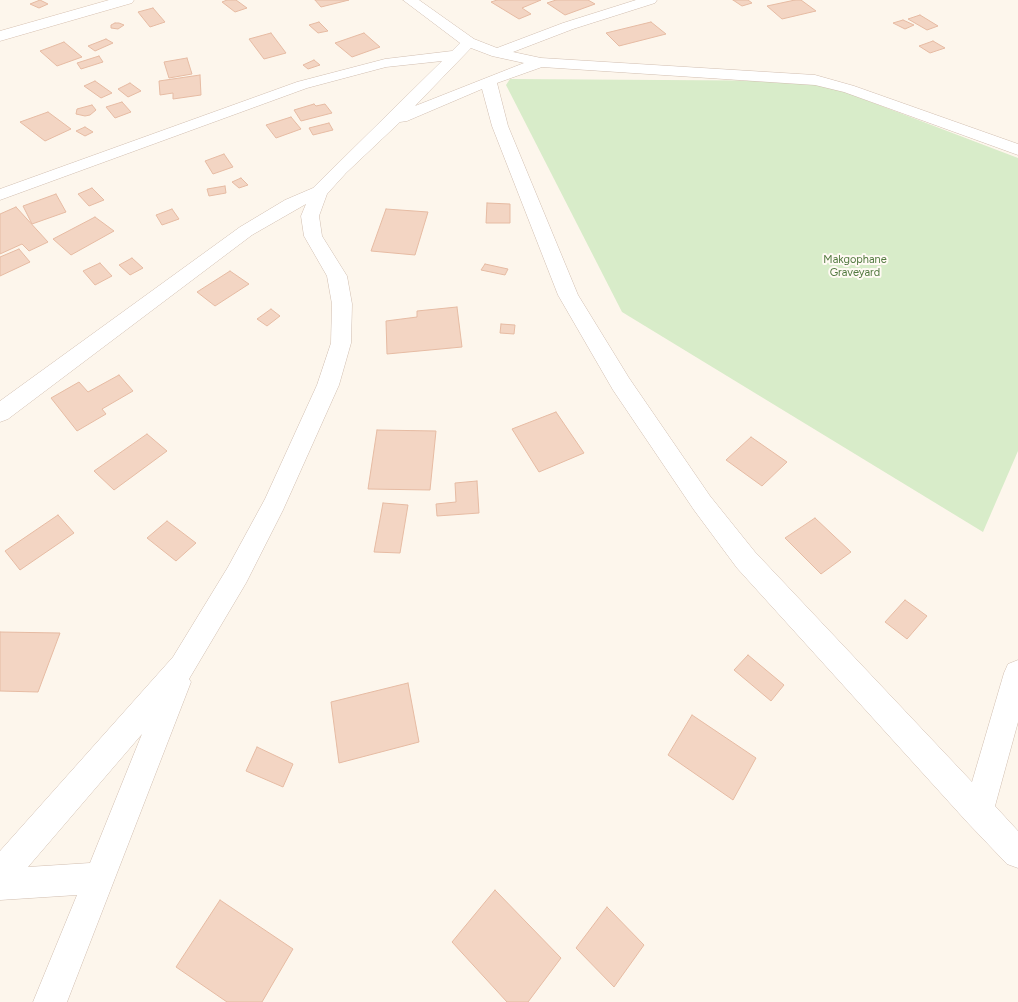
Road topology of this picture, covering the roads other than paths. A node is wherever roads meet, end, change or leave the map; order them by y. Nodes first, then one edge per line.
1 (126, 0) edge
2 (410, 0) edge
3 (650, 0) edge
4 (0, 36) edge
5 (469, 42) junction
6 (497, 54) junction
7 (456, 55) junction
8 (541, 62) junction
9 (489, 81) junction
10 (392, 121) junction
11 (1018, 150) edge
12 (319, 192) junction
13 (0, 195) edge
14 (0, 413) edge
15 (183, 666) junction
16 (1018, 673) edge
17 (978, 811) junction
18 (1018, 854) edge
19 (0, 875) edge
20 (100, 878) junction
21 (0, 884) edge
22 (50, 1002) edge

1 - 4 street
2 - 5 street
3 - 6 street
5 - 6 street
5 - 7 street
6 - 8 street
7 - 10 street
7 - 13 street
8 - 9 street
8 - 11 street
9 - 10 street
9 - 17 street
10 - 12 street
12 - 14 street
12 - 15 street
15 - 19 street
15 - 20 street
16 - 17 street
17 - 18 street
20 - 21 street
20 - 22 street

